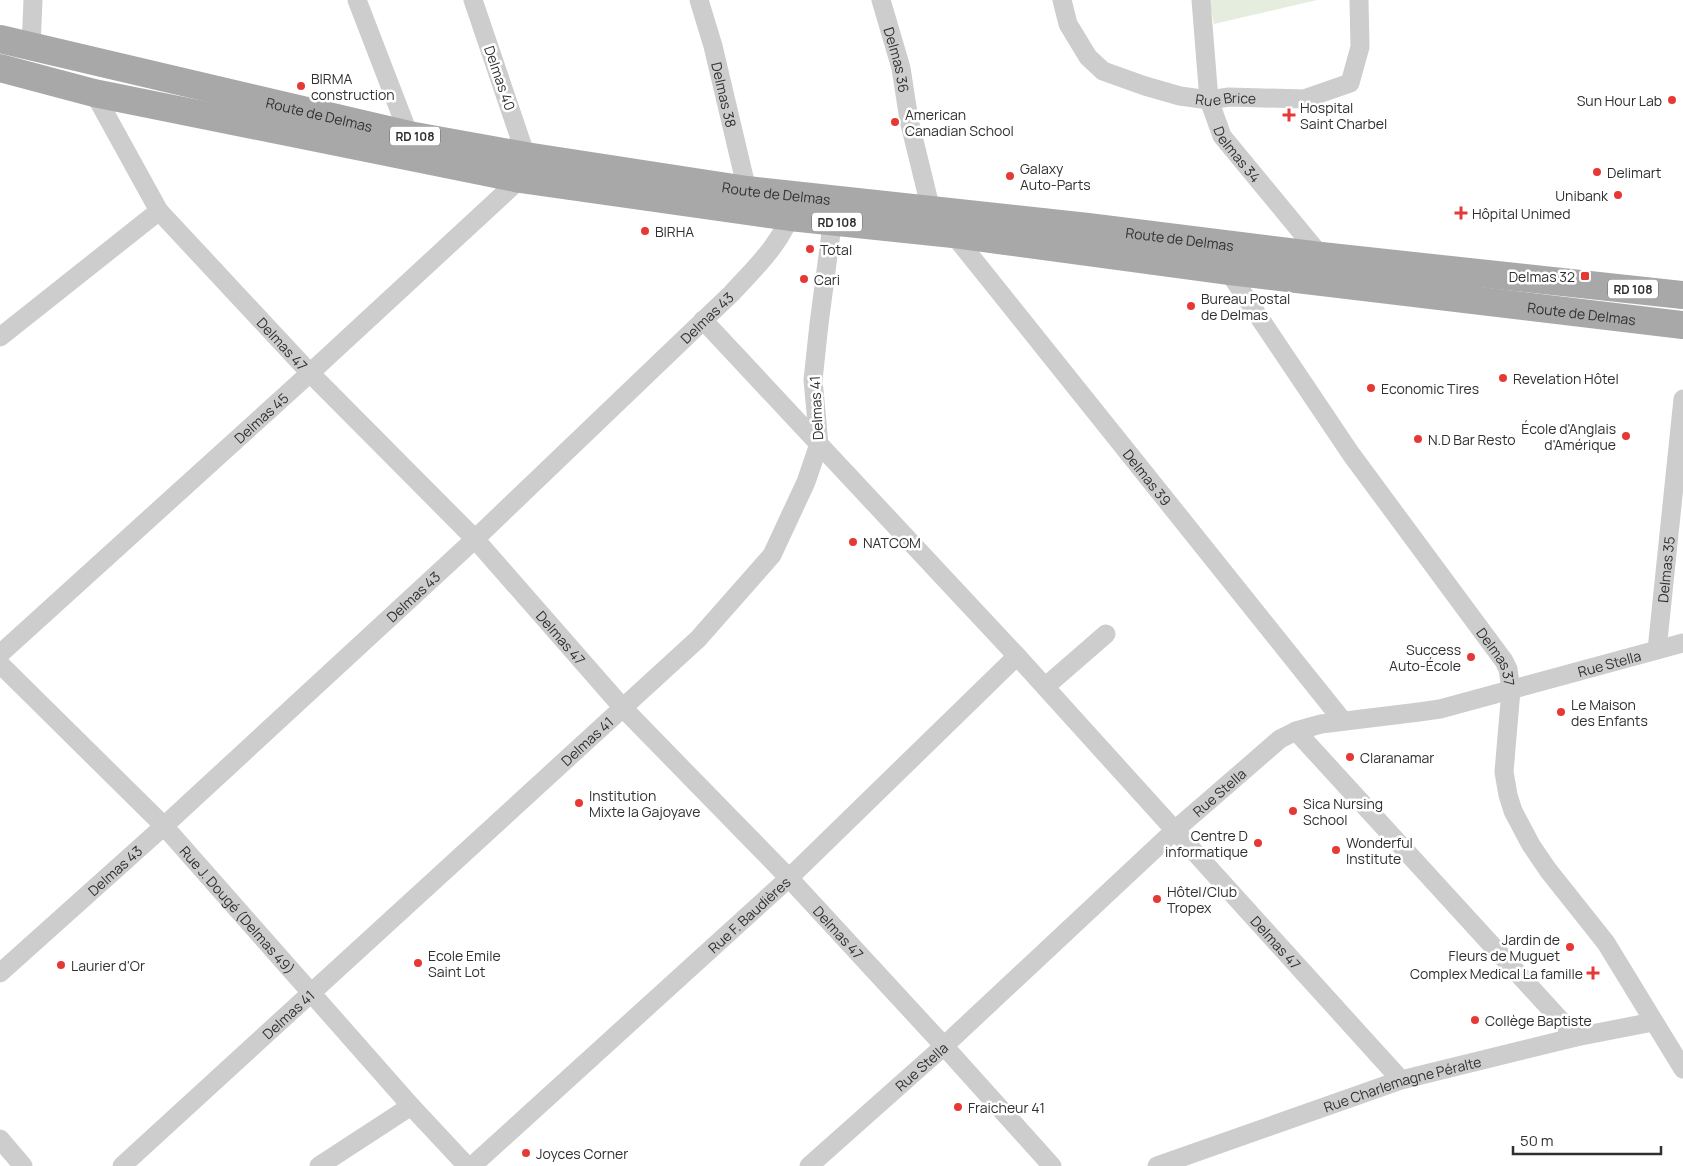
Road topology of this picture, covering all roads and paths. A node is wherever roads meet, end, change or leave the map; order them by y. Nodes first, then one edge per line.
1 (33, 0) edge
2 (358, 0) edge
3 (473, 0) edge
4 (699, 0) edge
5 (881, 0) edge
6 (1062, 0) edge
7 (1201, 0) edge
8 (1359, 0) edge
9 (0, 39) edge
10 (31, 47) junction
11 (0, 68) edge
12 (94, 92) junction
13 (1209, 100) junction
14 (409, 135) junction
15 (523, 168) junction
16 (747, 190) junction
17 (793, 207) junction
18 (931, 210) junction
19 (159, 211) junction
20 (834, 211) junction
21 (953, 234) junction
22 (1233, 245) junction
23 (1321, 256) junction
24 (1228, 271) junction
25 (1683, 295) edge
26 (703, 320) junction
27 (1683, 324) edge
28 (0, 337) edge
29 (310, 373) junction
30 (1683, 399) edge
31 (819, 444) junction
32 (475, 538) junction
33 (1106, 634) dead end
34 (1683, 643) edge
35 (1657, 650) junction
36 (0, 654) edge
37 (1018, 656) junction
38 (0, 664) edge
39 (1045, 687) junction
40 (1511, 690) junction
41 (624, 708) junction
42 (1343, 721) junction
43 (1296, 731) junction
44 (164, 826) junction
45 (1175, 830) junction
46 (790, 878) junction
47 (0, 973) edge
48 (311, 992) junction
49 (1653, 1022) junction
50 (1576, 1038) junction
51 (944, 1046) junction
52 (1683, 1069) edge
53 (1401, 1080) junction
54 (411, 1106) junction
55 (0, 1139) edge
56 (23, 1166) edge
57 (122, 1166) edge
58 (319, 1166) edge
59 (467, 1166) edge
60 (472, 1166) edge
61 (809, 1166) edge
62 (1052, 1166) edge
63 (1157, 1166) edge

1 - 10 street
2 - 14 street
3 - 15 street, Delmas 40
4 - 16 street, Delmas 38
5 - 18 street, Delmas 36
6 - 13 street, Rue Brice
7 - 13 street, Delmas 34
8 - 13 street, Rue Brice
9 - 10 main road, Route de Delmas / RD 108
10 - 14 main road, Route de Delmas / RD 108
11 - 12 main road, Route de Delmas / RD 108
12 - 15 main road, Route de Delmas / RD 108
12 - 19 street, Delmas 47
13 - 23 street, Delmas 34
14 - 15 main road, Route de Delmas / RD 108
15 - 16 main road, Route de Delmas / RD 108
15 - 17 main road, Route de Delmas / RD 108
15 - 29 street, Delmas 45
16 - 17 main road, Route de Delmas / RD 108
17 - 20 main road, Route de Delmas / RD 108
17 - 26 street, Delmas 43
18 - 20 main road, Route de Delmas / RD 108
18 - 21 street, Delmas 39
18 - 22 main road, Route de Delmas / RD 108
19 - 28 street
19 - 29 street, Delmas 47
20 - 21 main road, Route de Delmas / RD 108
20 - 31 street, Delmas 41
21 - 24 main road, Route de Delmas / RD 108
21 - 42 street, Delmas 39
22 - 23 main road, Route de Delmas / RD 108
22 - 24 street
23 - 25 main road, Route de Delmas / RD 108
24 - 27 main road, Route de Delmas / RD 108
24 - 40 street, Delmas 37
26 - 31 street, Delmas 47
26 - 32 street, Delmas 43
29 - 32 street, Delmas 47
29 - 36 street, Delmas 45
30 - 35 street, Delmas 35
31 - 37 street, Delmas 47
31 - 41 street, Delmas 41
32 - 41 street, Delmas 47
32 - 44 street, Delmas 43
33 - 39 street
34 - 35 street, Rue Stella
35 - 40 street, Rue Stella
37 - 39 street, Delmas 47
37 - 46 street, Rue F. Baudières
38 - 44 street, Rue J. Dougé (Delmas 49)
39 - 45 street, Delmas 47
40 - 42 street, Rue Stella
40 - 49 street, Delmas 37
41 - 46 street, Delmas 47
41 - 48 street, Delmas 41
42 - 43 street, Rue Stella
43 - 45 street, Rue Stella
43 - 50 street
44 - 47 street, Delmas 43
44 - 48 street, Rue J. Dougé (Delmas 49)
45 - 51 street, Rue Stella
45 - 53 street, Delmas 47
46 - 51 street, Delmas 47
46 - 60 street, Rue F. Baudières
48 - 54 street, Rue J. Dougé (Delmas 49)
48 - 57 street, Delmas 41
49 - 50 street, Rue Charlemagne Péralte
49 - 52 street, Delmas 37
50 - 53 street, Rue Charlemagne Péralte
51 - 61 street, Rue Stella
51 - 62 street, Delmas 47
53 - 63 street, Rue Charlemagne Péralte
54 - 58 street
54 - 59 street, Rue J. Dougé (Delmas 49)
55 - 56 street

